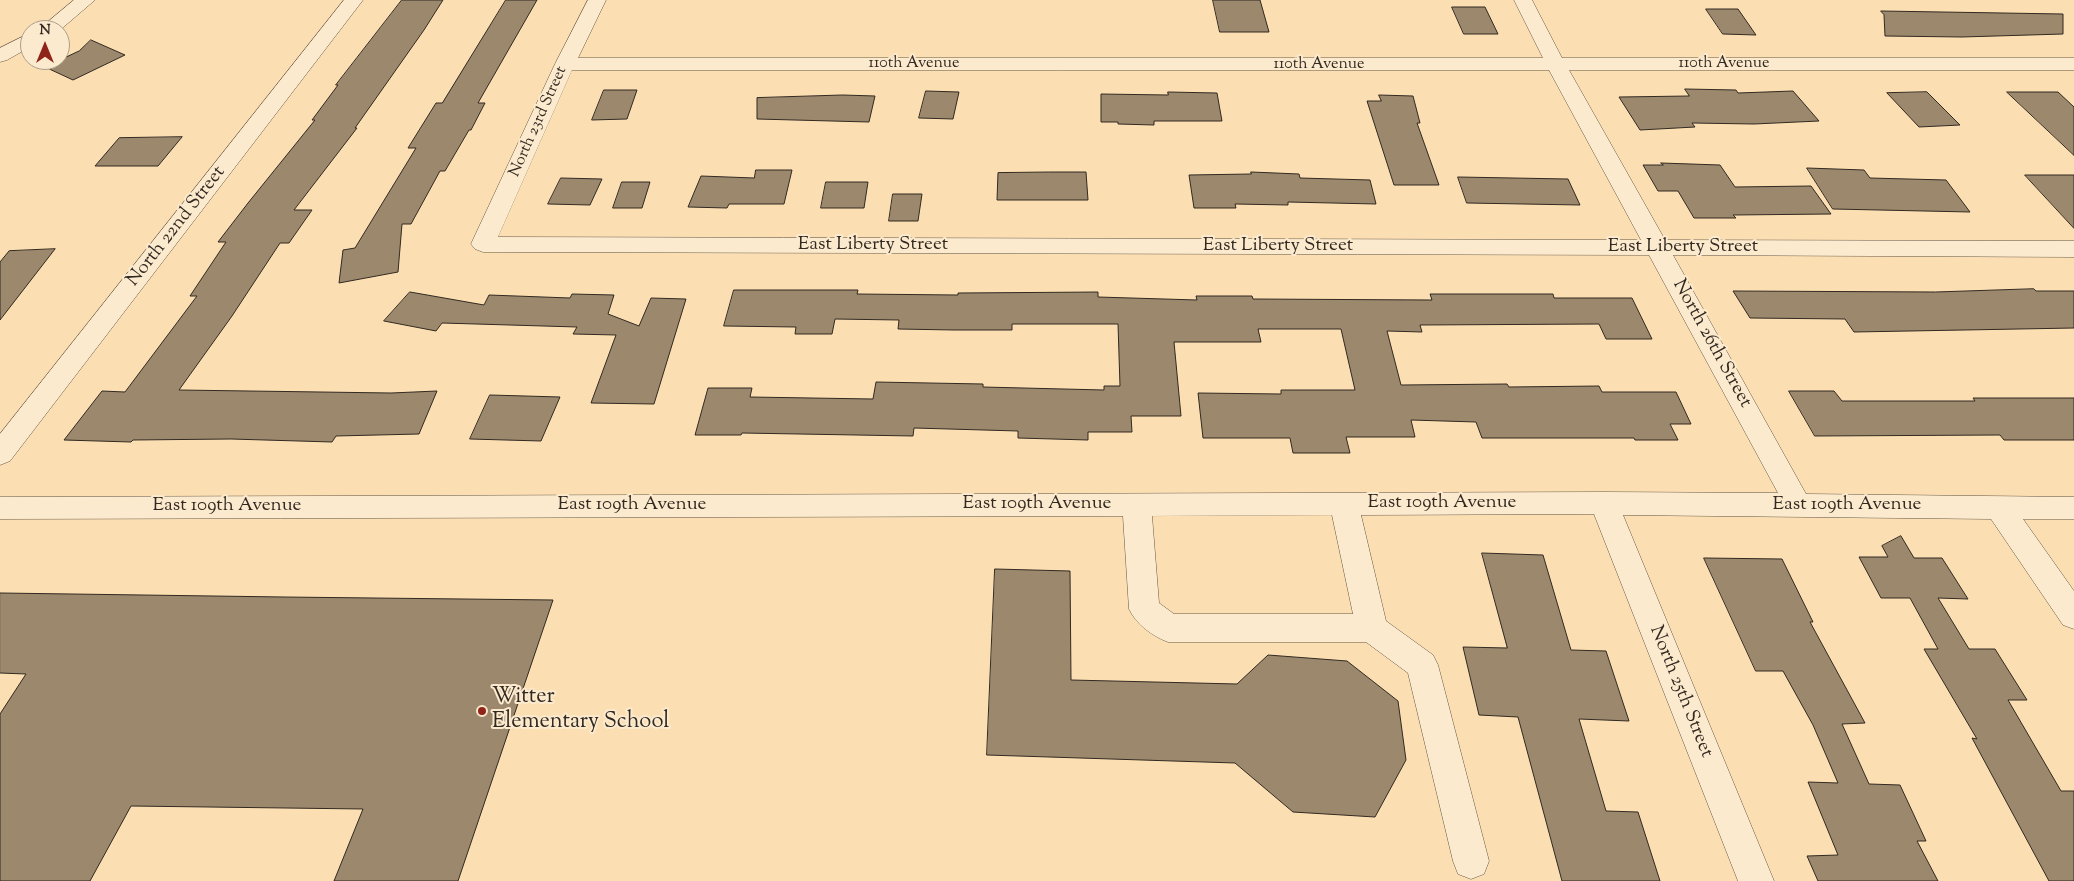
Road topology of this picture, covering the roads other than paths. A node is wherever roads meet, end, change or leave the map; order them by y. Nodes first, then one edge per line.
1 (86, 0) edge
2 (354, 0) edge
3 (597, 0) edge
4 (1523, 0) edge
5 (61, 20) edge
6 (20, 45) edge
7 (0, 56) edge
8 (564, 64) junction
9 (2074, 64) edge
10 (1556, 65) junction
11 (483, 244) joint
12 (1658, 248) junction
13 (2074, 249) edge
14 (0, 454) edge
15 (1604, 503) junction
16 (1344, 504) junction
17 (1137, 505) junction
18 (1797, 505) junction
19 (1999, 507) junction
20 (0, 508) edge
21 (2074, 508) edge
22 (2074, 616) edge
23 (1372, 628) junction
24 (1471, 861) dead end
25 (1756, 881) edge

1 - 5 street
2 - 14 street, North 22nd Street
3 - 8 street, North 23rd Street
4 - 10 street, North 26th Street
6 - 7 street
8 - 10 street, 110th Avenue
8 - 11 street, North 23rd Street
9 - 10 street, 110th Avenue
10 - 12 street, North 26th Street
11 - 12 street, East Liberty Street
12 - 13 street, East Liberty Street
12 - 18 street, North 26th Street
15 - 16 street, East 109th Avenue
15 - 18 street, East 109th Avenue
15 - 25 street, North 25th Street
16 - 17 street, East 109th Avenue
16 - 23 street
17 - 20 street, East 109th Avenue
17 - 23 street
18 - 19 street, East 109th Avenue
19 - 21 street, East 109th Avenue
19 - 22 street
23 - 24 street

